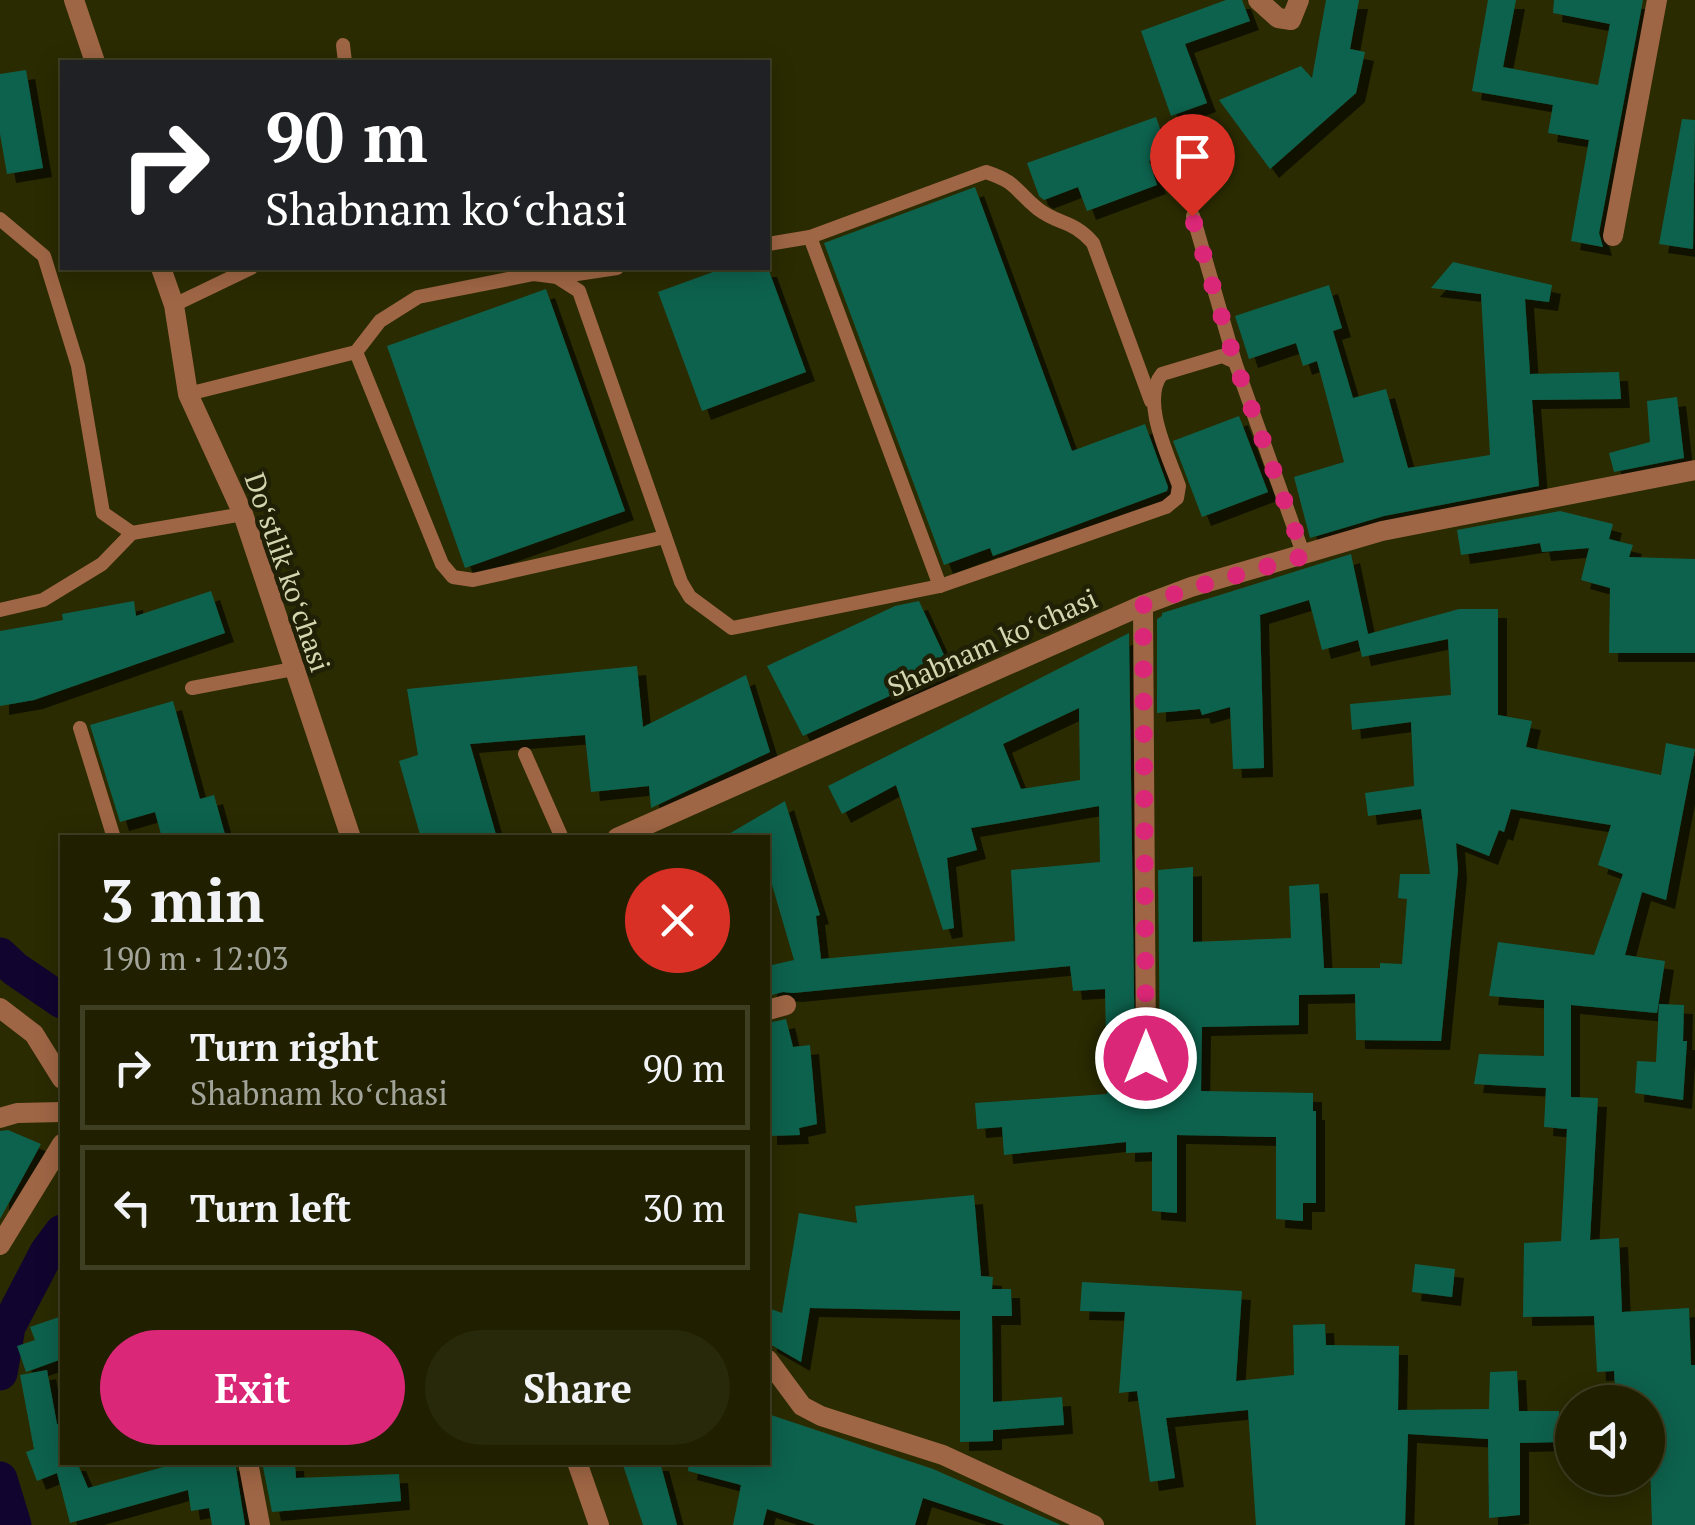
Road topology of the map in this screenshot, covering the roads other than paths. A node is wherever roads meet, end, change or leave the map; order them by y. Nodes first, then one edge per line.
1 (74, 0) edge
2 (1258, 0) edge
3 (1657, 0) edge
4 (1295, 10) edge
5 (343, 45) dead end
6 (94, 60) edge
7 (345, 60) edge
8 (1192, 216) dead end
9 (0, 219) edge
10 (1613, 236) dead end
11 (810, 237) junction
12 (770, 244) edge
13 (163, 270) edge
14 (248, 270) edge
15 (604, 270) edge
16 (557, 277) junction
17 (174, 305) junction
18 (356, 352) junction
19 (1235, 362) junction
20 (188, 394) junction
21 (1151, 401) junction
22 (1695, 470) edge
23 (243, 514) junction
24 (132, 533) junction
25 (665, 537) junction
26 (1304, 556) junction
27 (940, 586) junction
28 (1143, 605) junction
29 (0, 610) edge
30 (293, 670) junction
31 (192, 688) dead end
32 (80, 728) dead end
33 (525, 754) dead end
34 (113, 835) edge
35 (350, 835) edge
36 (561, 835) edge
37 (624, 835) edge
38 (0, 1008) edge
39 (1146, 1058) dead end
40 (60, 1076) edge
41 (60, 1112) edge
42 (0, 1118) edge
43 (60, 1147) edge
44 (0, 1245) edge
45 (770, 1363) edge
46 (249, 1465) edge
47 (578, 1465) edge
48 (260, 1525) edge
49 (599, 1525) edge
50 (1094, 1525) edge

1 - 6 street
2 - 4 street
3 - 10 street
5 - 7 lane
8 - 19 lane
9 - 24 lane
11 - 12 lane
11 - 21 lane
11 - 27 lane
13 - 17 street, Doʻstlik koʻchasi
14 - 17 lane
15 - 16 lane
16 - 18 lane
16 - 25 lane
17 - 20 street, Doʻstlik koʻchasi
18 - 20 lane
18 - 25 lane
19 - 21 lane
19 - 26 lane
20 - 23 street, Doʻstlik koʻchasi
21 - 27 lane
22 - 26 street, Shabnam koʻchasi
23 - 24 lane
23 - 30 street, Doʻstlik koʻchasi
24 - 29 lane
25 - 27 lane
26 - 28 street, Shabnam koʻchasi
28 - 37 street, Shabnam koʻchasi
28 - 39 street
30 - 31 lane
30 - 35 street, Doʻstlik koʻchasi
32 - 34 lane
33 - 36 lane
38 - 40 street
41 - 42 street
43 - 44 street
45 - 50 street
46 - 48 street
47 - 49 street

